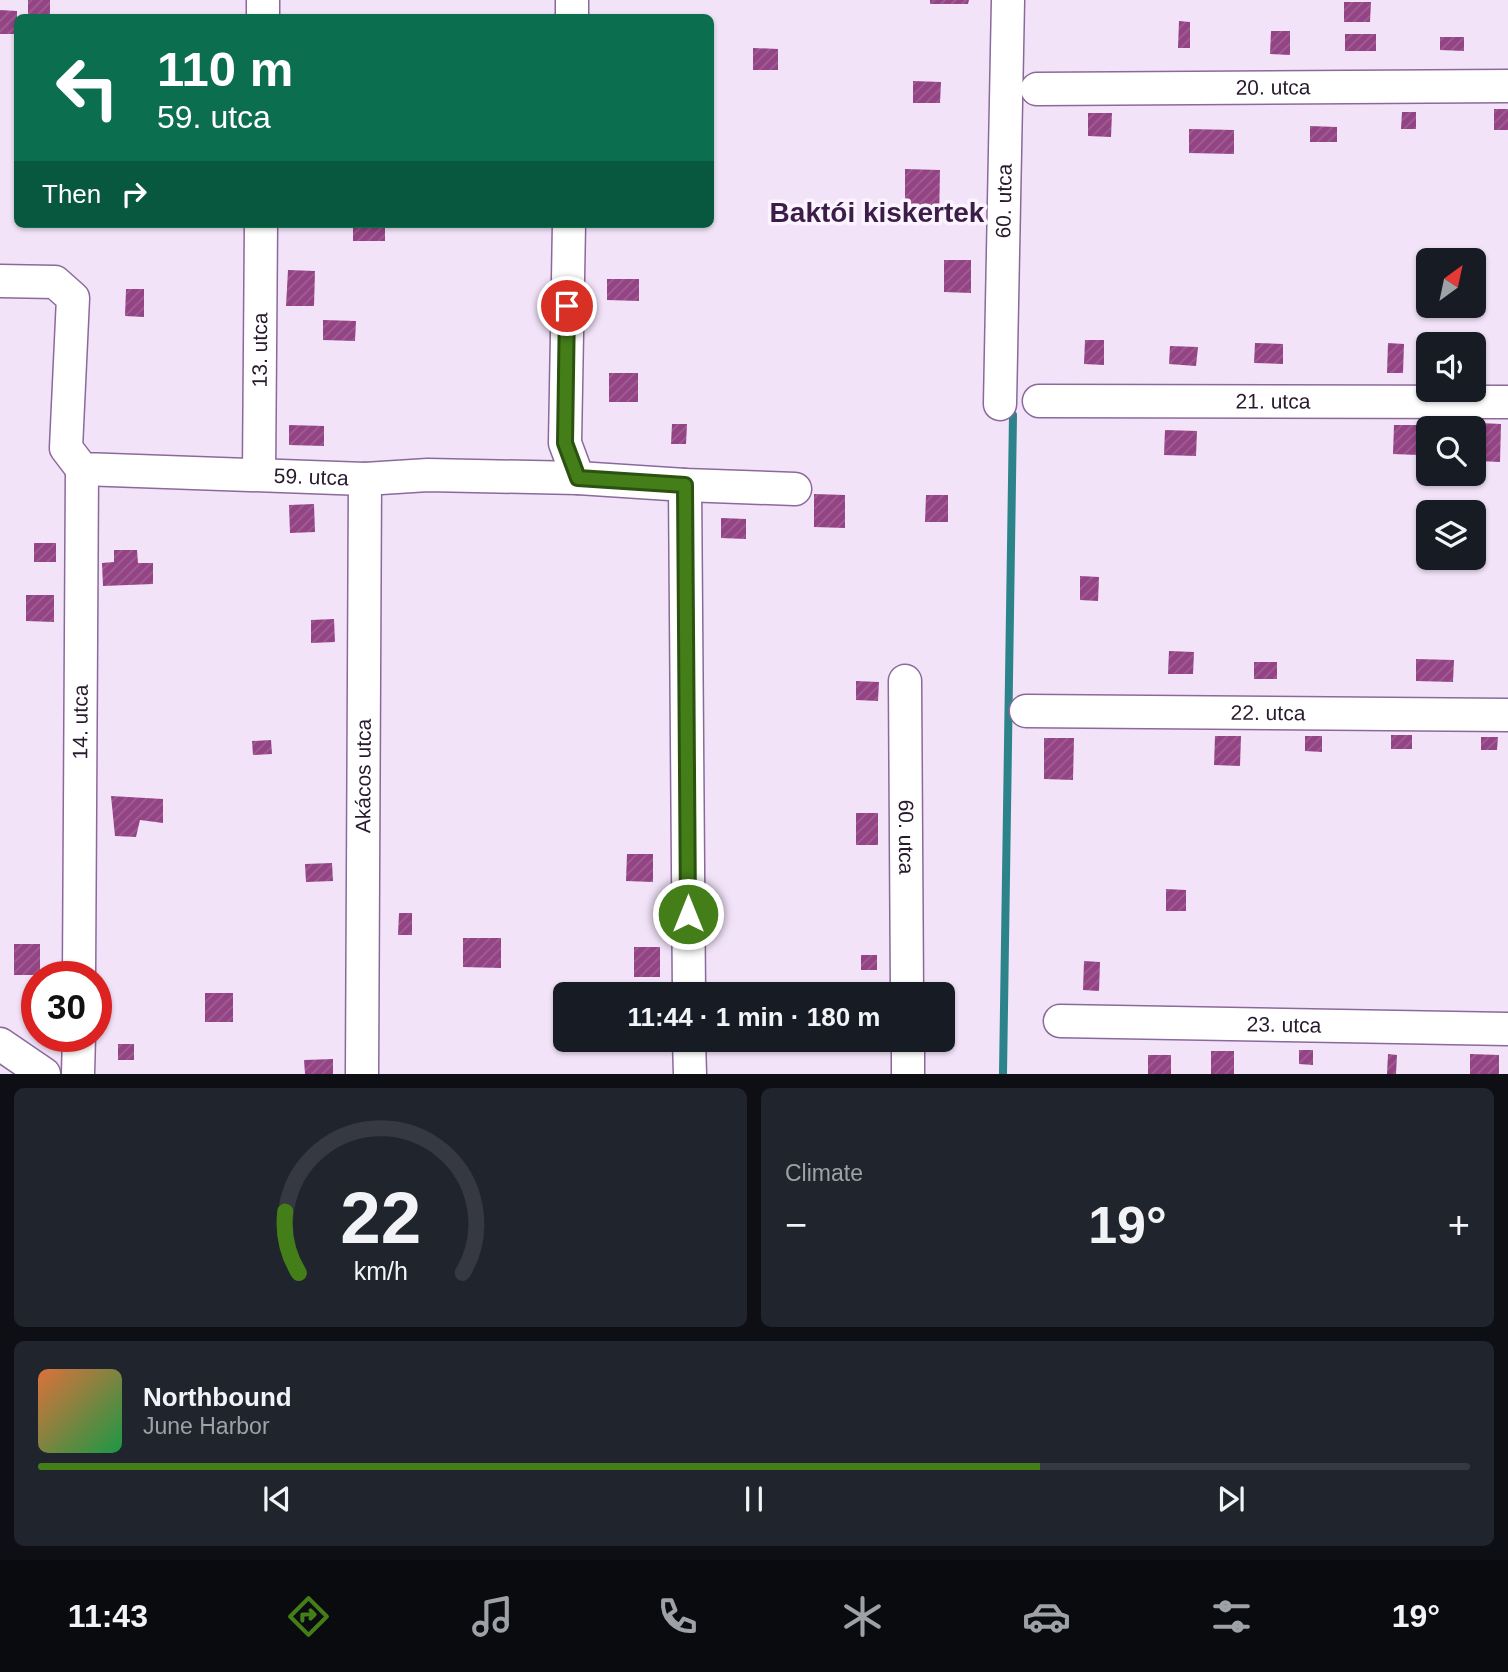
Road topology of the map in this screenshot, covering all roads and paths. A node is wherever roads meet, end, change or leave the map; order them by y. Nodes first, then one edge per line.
1 (1008, 0) edge
2 (1508, 86) edge
3 (1037, 89) dead end
4 (261, 228) edge
5 (569, 228) edge
6 (0, 281) edge
7 (1039, 401) dead end
8 (1508, 402) edge
9 (1000, 404) dead end
10 (82, 469) junction
11 (259, 474) junction
12 (365, 478) junction
13 (578, 478) junction
14 (685, 485) junction
15 (794, 489) dead end
16 (905, 681) dead end
17 (1026, 711) dead end
18 (1508, 715) edge
19 (79, 961) edge
20 (689, 982) edge
21 (907, 982) edge
22 (1060, 1021) dead end
23 (1508, 1029) edge
24 (0, 1044) edge
25 (79, 1052) edge
26 (689, 1052) edge
27 (908, 1052) edge
28 (44, 1073) edge
29 (78, 1073) edge
30 (362, 1073) edge
31 (690, 1073) edge
32 (908, 1073) edge

1 - 9 street, 60. utca
2 - 3 street, 20. utca
4 - 11 street, 13. utca
5 - 13 street
6 - 10 street
7 - 8 street, 21. utca
10 - 11 street, 59. utca
10 - 19 street, 14. utca
11 - 12 street, 59. utca
12 - 13 street, 59. utca
12 - 30 street, Akácos utca
13 - 14 street, 59. utca
14 - 15 street, 59. utca
14 - 20 street
16 - 21 street, 60. utca
17 - 18 street, 22. utca
22 - 23 street, 23. utca
24 - 28 street
25 - 29 street
26 - 31 street
27 - 32 street

